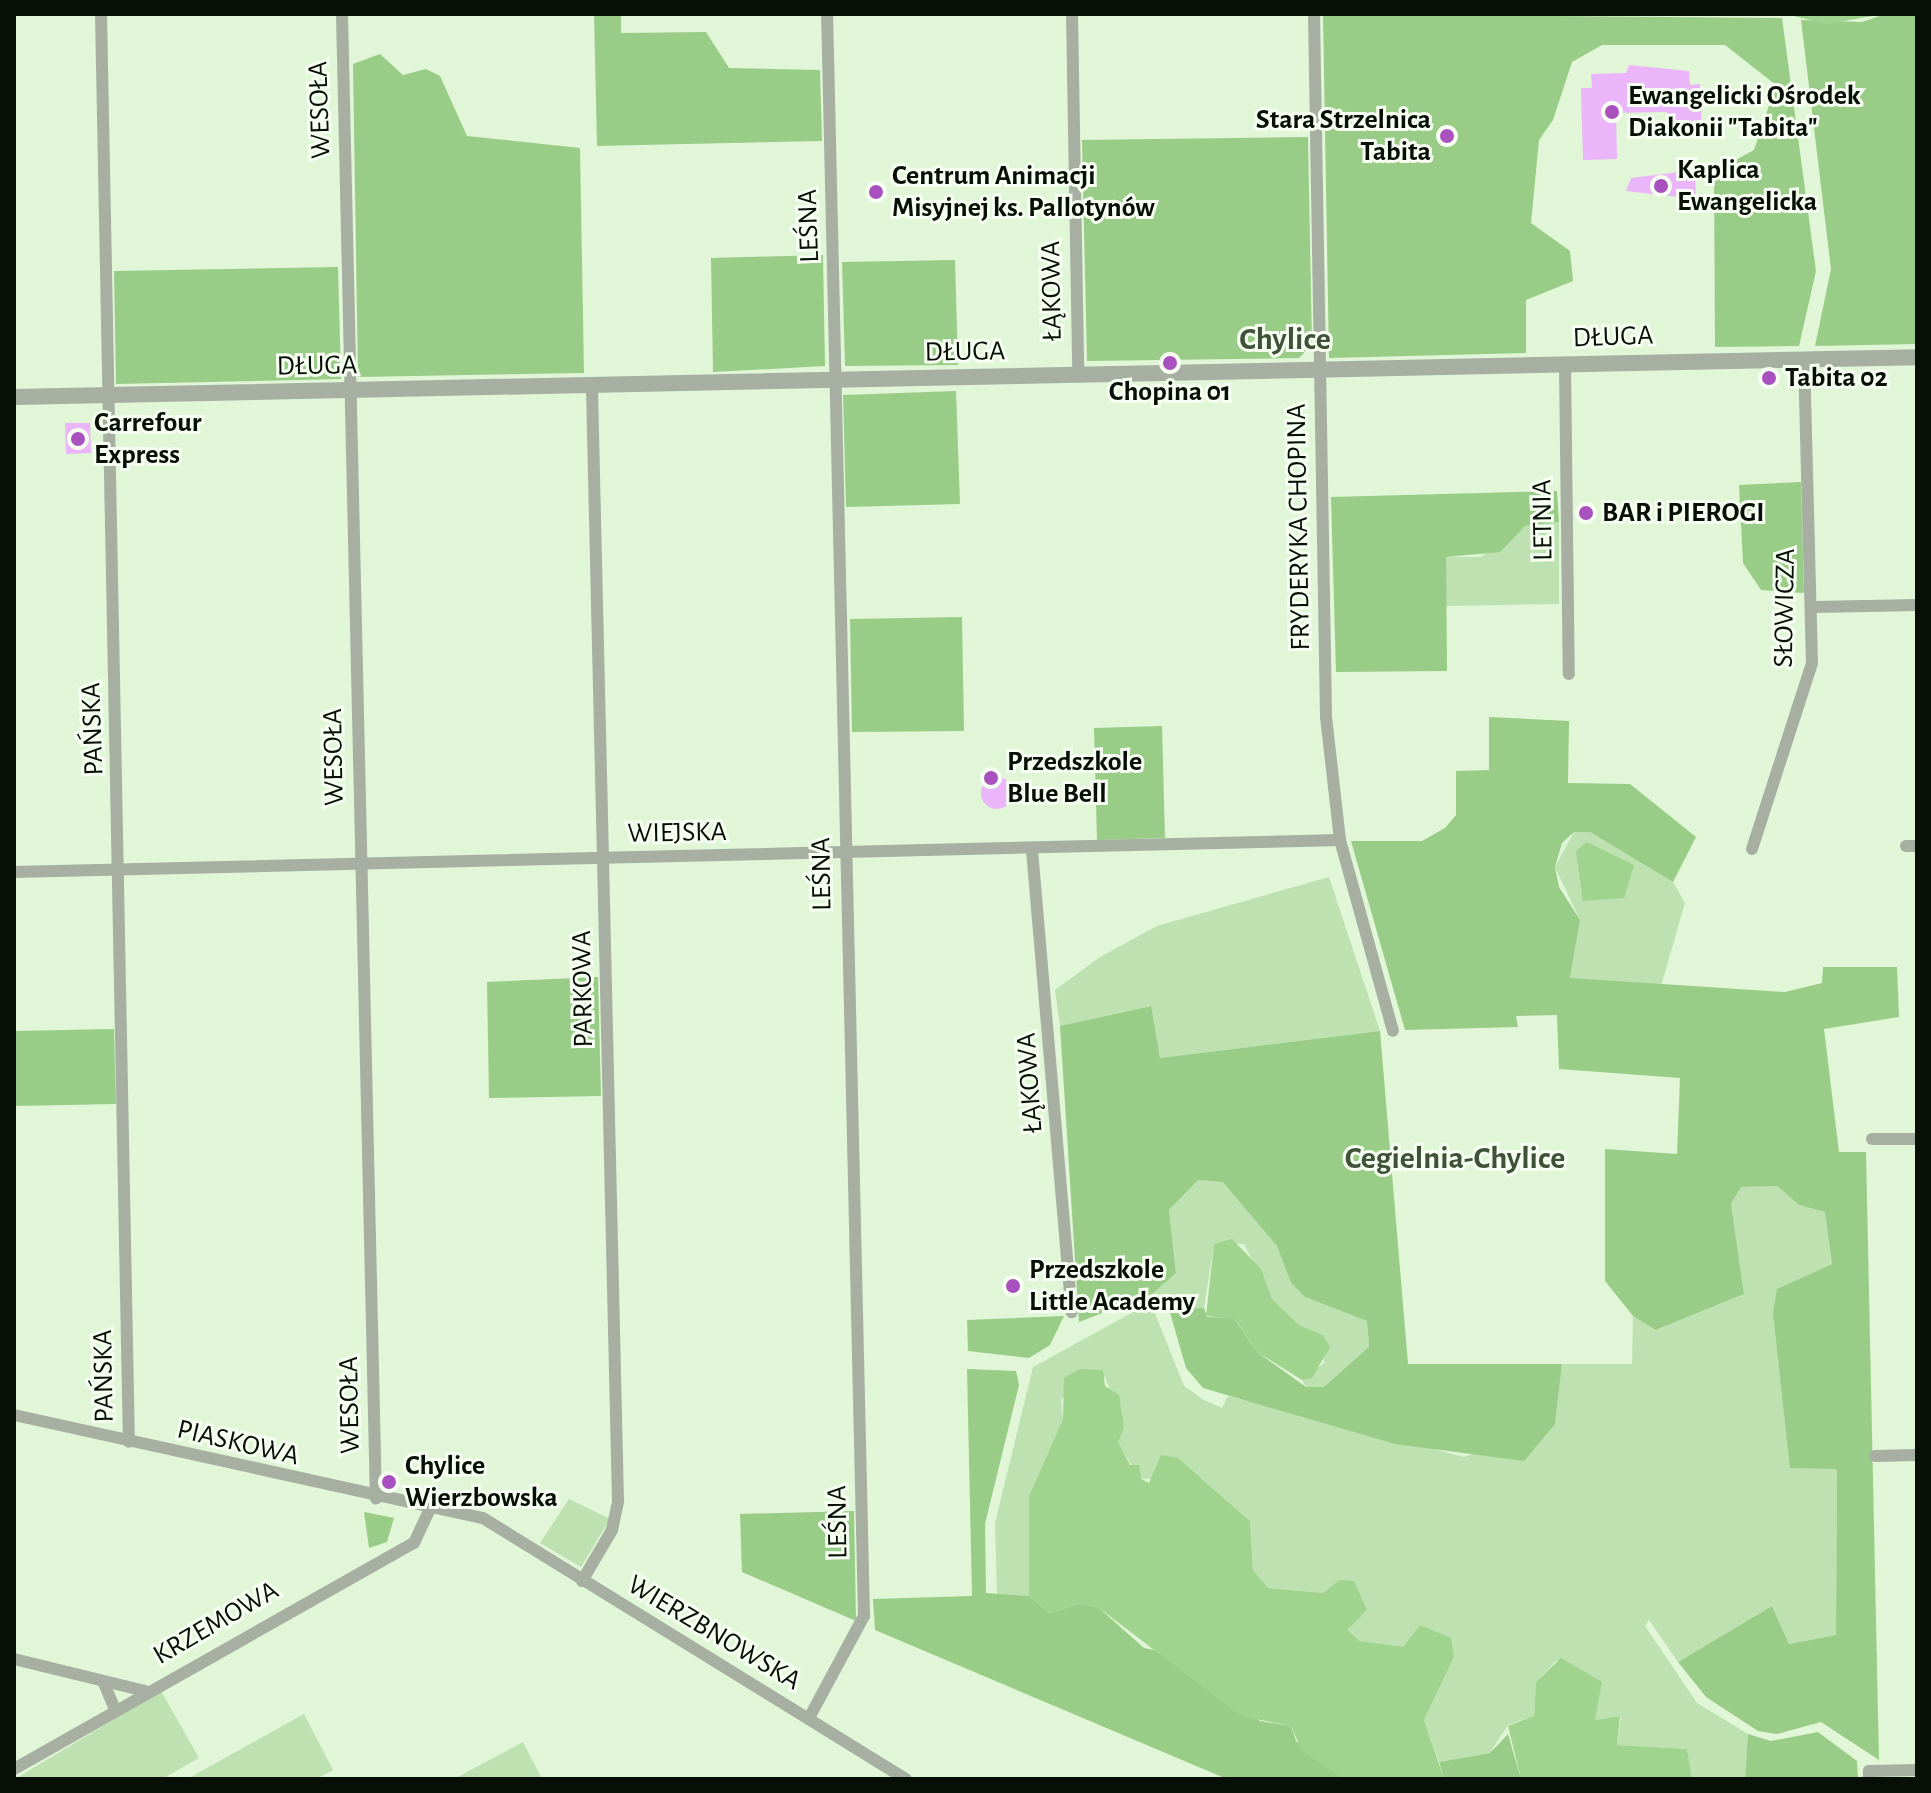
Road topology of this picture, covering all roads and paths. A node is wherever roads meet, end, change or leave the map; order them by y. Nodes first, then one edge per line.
1 (101, 14) edge
2 (342, 14) edge
3 (827, 14) edge
4 (1072, 14) edge
5 (1314, 14) edge
6 (1917, 357) edge
7 (1804, 359) junction
8 (1565, 365) junction
9 (1320, 370) junction
10 (1078, 375) junction
11 (837, 381) junction
12 (592, 387) junction
13 (352, 391) junction
14 (106, 395) junction
15 (14, 397) edge
16 (1917, 605) edge
17 (1814, 607) junction
18 (1569, 674) dead end
19 (1340, 840) junction
20 (1752, 849) dead end
21 (1032, 850) junction
22 (846, 853) junction
23 (604, 859) junction
24 (360, 865) junction
25 (120, 870) junction
26 (14, 872) edge
27 (1393, 1031) dead end
28 (1872, 1139) dead end
29 (1917, 1139) edge
30 (1072, 1312) dead end
31 (14, 1415) edge
32 (129, 1442) junction
33 (1917, 1455) edge
34 (1875, 1456) dead end
35 (376, 1499) junction
36 (429, 1511) junction
37 (497, 1527) joint
38 (582, 1581) junction
39 (14, 1659) edge
40 (103, 1681) junction
41 (145, 1691) junction
42 (115, 1709) junction
43 (809, 1718) junction
44 (14, 1769) edge
45 (1917, 1770) edge
46 (1869, 1775) edge
47 (906, 1779) edge

1 - 14 street, PAŃSKA
2 - 13 street, WESOŁA
3 - 11 street, LEŚNA
4 - 10 street, ŁĄKOWA
5 - 9 street, FRYDERYKA CHOPINA
6 - 7 street, DŁUGA
7 - 8 street, DŁUGA
7 - 17 street, SŁOWICZA
8 - 9 street, DŁUGA
8 - 18 street, LETNIA
9 - 10 street, DŁUGA
9 - 19 street, FRYDERYKA CHOPINA
10 - 11 street, DŁUGA
11 - 12 street, DŁUGA
11 - 22 street, LEŚNA
12 - 13 street, DŁUGA
12 - 23 street, PARKOWA
13 - 14 street, DŁUGA
13 - 24 street, WESOŁA
14 - 15 street, DŁUGA
14 - 25 street, PAŃSKA
16 - 17 street
17 - 20 street, SŁOWICZA
19 - 21 street, WIEJSKA
19 - 27 street, FRYDERYKA CHOPINA
21 - 22 street, WIEJSKA
21 - 30 street, ŁĄKOWA
22 - 23 street, WIEJSKA
22 - 43 street, LEŚNA
23 - 24 street, WIEJSKA
23 - 38 street, PARKOWA
24 - 25 street, WIEJSKA
24 - 35 street, WESOŁA
25 - 26 street, WIEJSKA
25 - 32 street, PAŃSKA
28 - 29 street
31 - 32 street, PIASKOWA
32 - 35 street, PIASKOWA
33 - 34 street
35 - 36 street, PIASKOWA
36 - 37 street, PIASKOWA
36 - 41 street, KRZEMOWA
37 - 38 street, WIERZBNOWSKA
38 - 43 street, WIERZBNOWSKA
39 - 40 street
40 - 41 street
40 - 42 street
41 - 42 street, KRZEMOWA
42 - 44 street, KRZEMOWA
43 - 47 street, WIERZBNOWSKA
45 - 46 street

